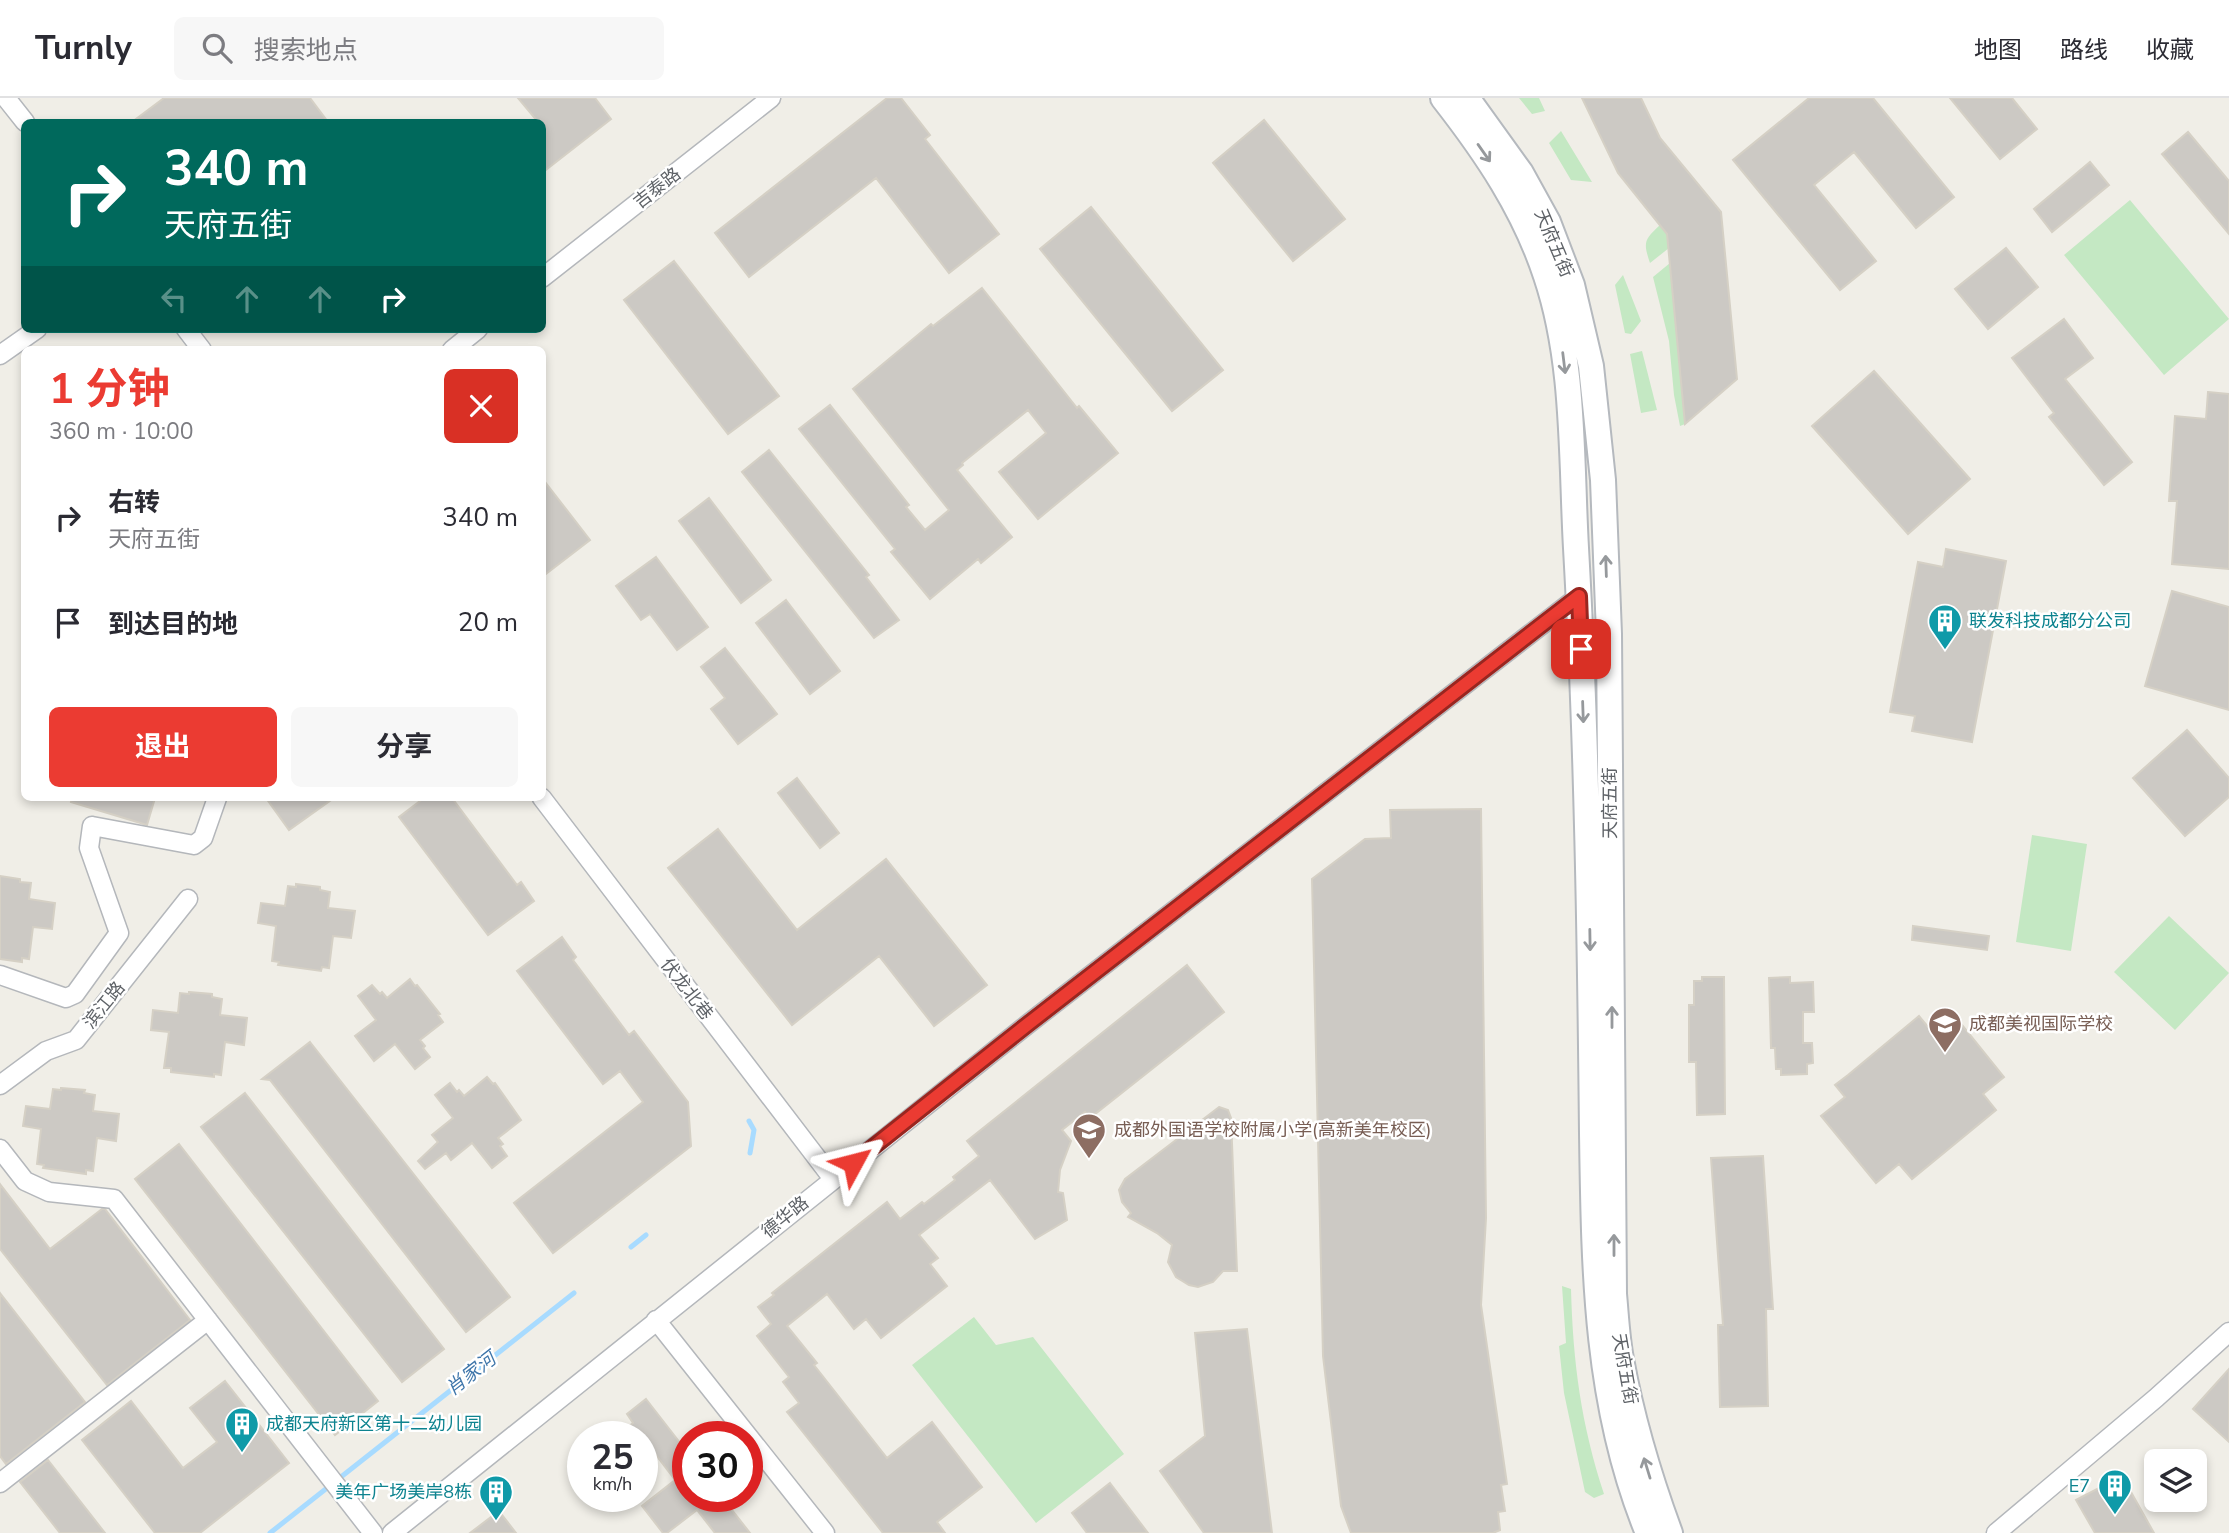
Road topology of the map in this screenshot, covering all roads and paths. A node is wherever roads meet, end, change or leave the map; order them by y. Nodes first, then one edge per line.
1 (6, 98) edge
2 (771, 98) edge
3 (1443, 98) edge
4 (1467, 98) edge
5 (23, 119) edge
6 (546, 275) edge
7 (31, 333) edge
8 (473, 333) edge
9 (457, 346) edge
10 (0, 355) edge
11 (1579, 596) junction
12 (216, 801) edge
13 (544, 801) edge
14 (188, 900) dead end
15 (0, 975) edge
16 (0, 1085) edge
17 (0, 1149) edge
18 (833, 1178) junction
19 (208, 1320) junction
20 (656, 1321) junction
21 (2229, 1332) edge
22 (0, 1483) edge
23 (373, 1533) edge
24 (392, 1533) edge
25 (825, 1533) edge
26 (1648, 1533) edge
27 (1670, 1533) edge
28 (1996, 1533) edge

1 - 5 street
2 - 6 street, 吉泰路
3 -> 11 street, 天府五街
27 -> 4 street, 天府五街
7 - 10 street
8 - 9 street
11 - 18 street, 德华路
11 -> 26 street, 天府五街
12 - 15 street
13 - 18 street, 伏龙北巷
14 - 16 street, 滨江路
17 - 19 street
18 - 20 street, 德华路
19 - 22 street
19 - 23 street
20 - 24 street, 德华路
20 - 25 street
21 - 28 street

